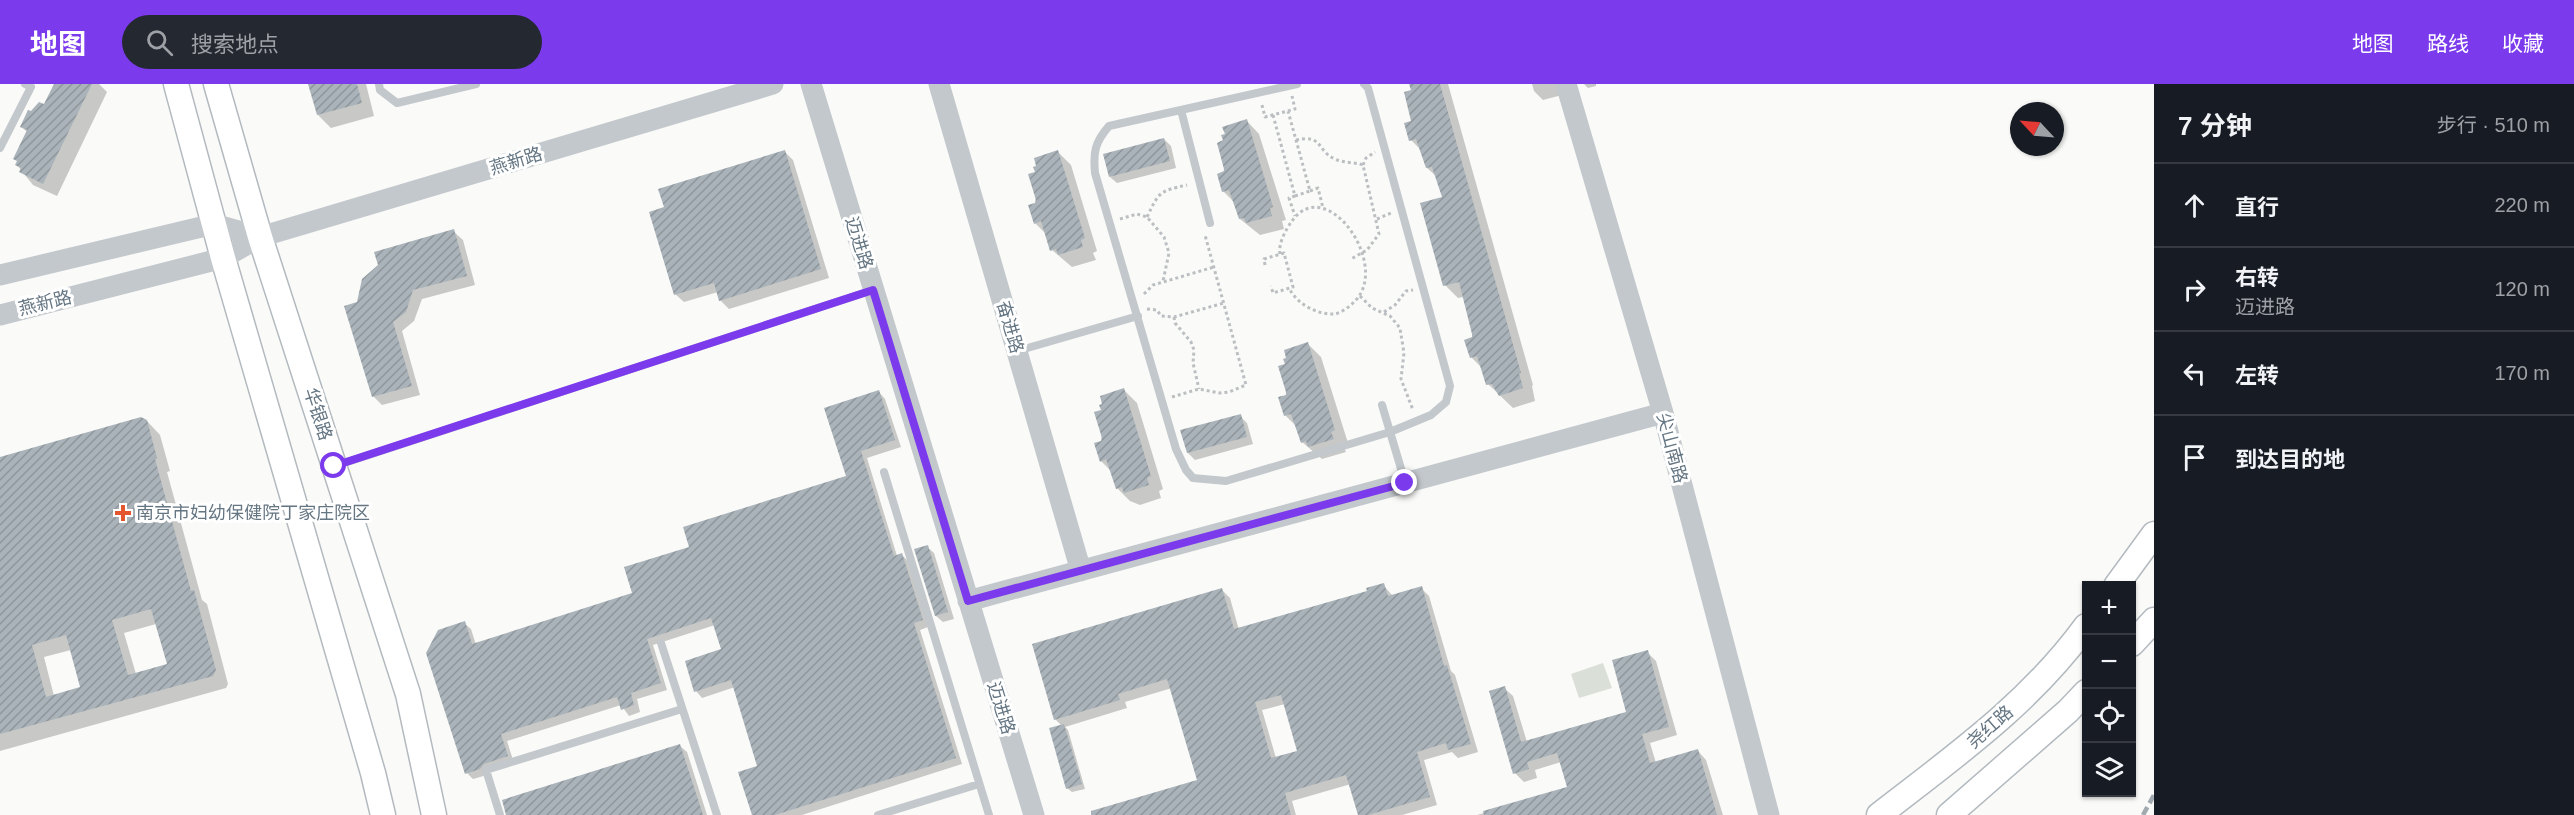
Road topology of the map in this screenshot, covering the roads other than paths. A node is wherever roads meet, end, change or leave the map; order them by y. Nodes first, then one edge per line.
1 (25, 84) edge
2 (176, 84) edge
3 (216, 84) edge
4 (379, 84) edge
5 (476, 84) edge
6 (773, 84) edge
7 (811, 84) edge
8 (939, 84) edge
9 (1364, 84) edge
10 (1566, 84) edge
11 (1293, 85) edge
12 (1180, 110) junction
13 (0, 148) edge
14 (1206, 224) road end
15 (214, 225) junction
16 (260, 237) junction
17 (223, 258) junction
18 (0, 274) edge
19 (873, 290) junction
20 (0, 315) edge
21 (1138, 315) junction
22 (1017, 351) junction
23 (1382, 405) dead end
24 (1663, 413) junction
25 (1390, 432) junction
26 (334, 466) junction
27 (884, 472) dead end
28 (1405, 483) junction
29 (2154, 534) edge
30 (1081, 571) junction
31 (2119, 581) edge
32 (968, 601) junction
33 (2154, 620) edge
34 (2082, 632) edge
35 (2136, 640) edge
36 (661, 643) dead end
37 (2082, 696) edge
38 (682, 709) junction
39 (979, 784) junction
40 (383, 815) edge
41 (434, 815) edge
42 (500, 815) edge
43 (717, 815) edge
44 (878, 815) edge
45 (988, 815) edge
46 (1034, 815) edge
47 (1769, 815) edge
48 (1879, 815) edge
49 (1949, 815) edge

1 - 13 lane
2 - 15 main road
3 - 16 main road, 华银路
4 - 5 lane
6 - 16 street, 燕新路
7 - 19 street, 迈进路
8 - 22 street, 奋进路
9 - 25 lane
10 - 24 street, 尖山南路
11 - 12 lane
12 - 14 lane
12 - 21 lane
15 - 16 street, 燕新路
15 - 17 main road
15 - 18 street, 燕新路
16 - 17 street, 燕新路
16 - 26 main road, 华银路
17 - 20 street, 燕新路
17 - 40 main road
19 - 26 lane
19 - 32 street, 迈进路
21 - 22 lane
21 - 25 lane
22 - 30 street, 奋进路
23 - 25 lane
24 - 28 street
24 - 47 street, 尖山南路
25 - 28 lane
26 - 41 main road, 华银路
27 - 39 lane
28 - 30 street
29 - 31 main road
30 - 32 street
32 - 46 street, 迈进路
33 - 35 main road
34 - 48 main road, 尧红路
36 - 38 lane
37 - 49 main road
38 - 42 lane
38 - 43 lane
39 - 44 lane
39 - 45 lane

